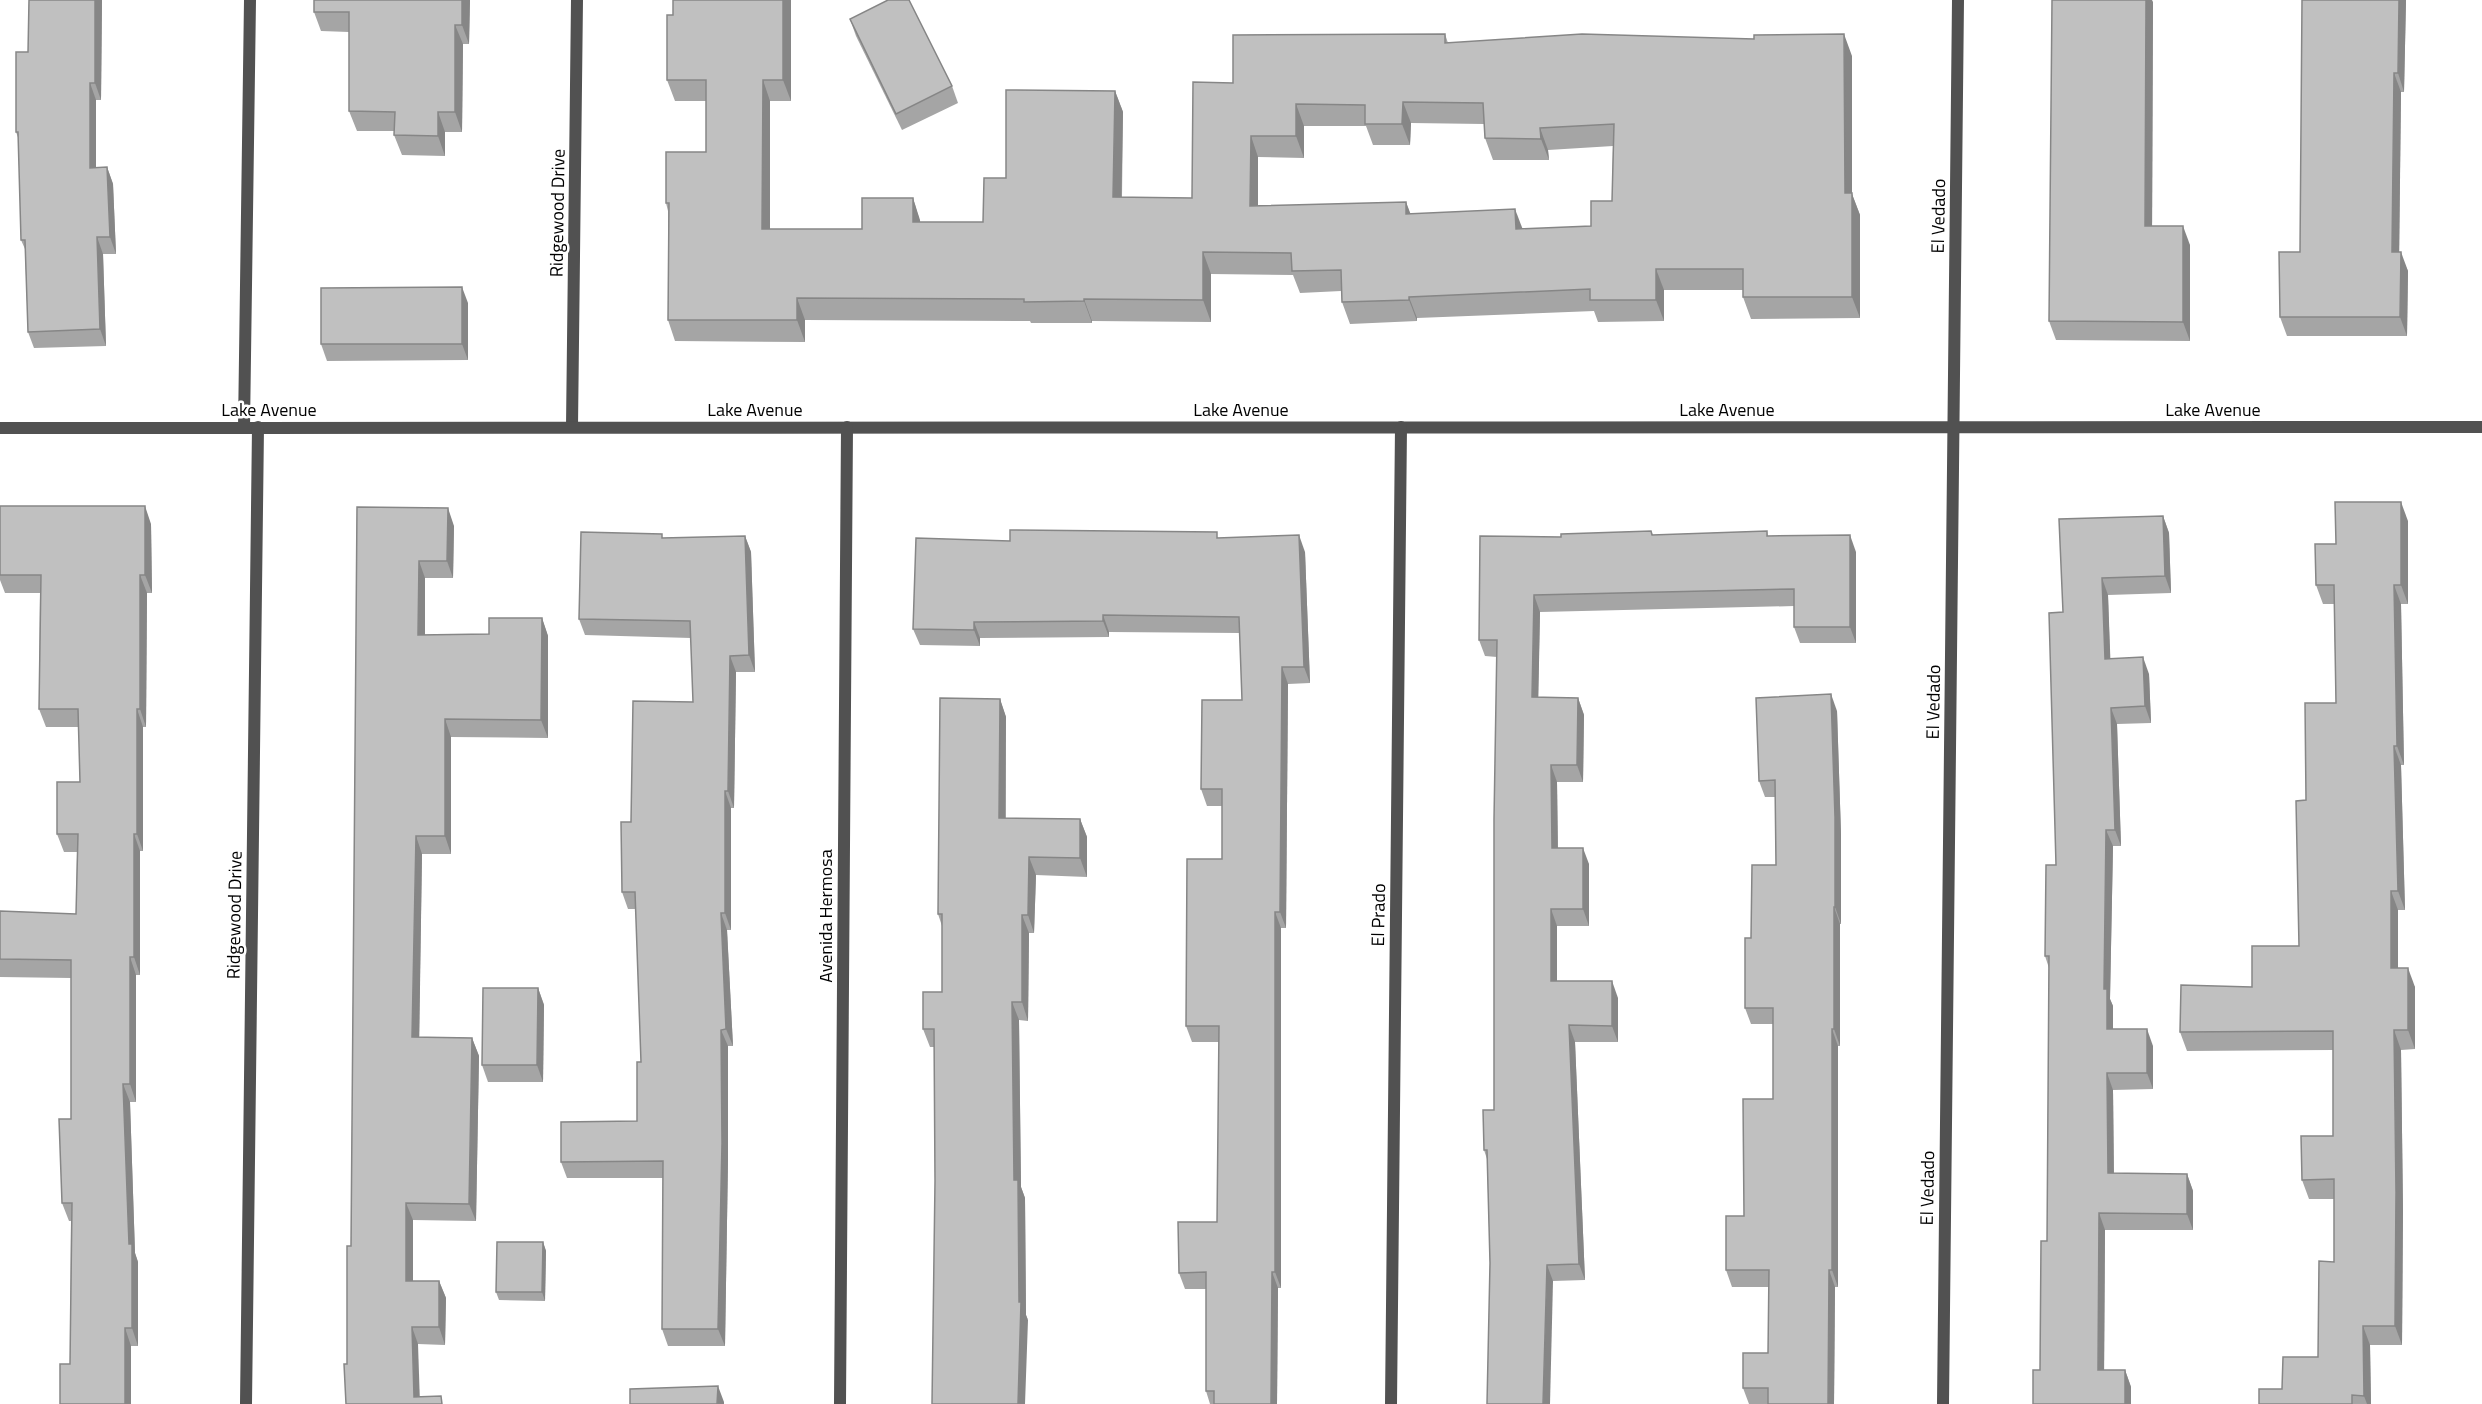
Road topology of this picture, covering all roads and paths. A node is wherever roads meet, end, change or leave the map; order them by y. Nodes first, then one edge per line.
1 (250, 0) edge
2 (577, 0) edge
3 (1958, 0) edge
4 (258, 427) junction
5 (572, 427) junction
6 (847, 427) junction
7 (1401, 427) junction
8 (1954, 427) junction
9 (2482, 427) edge
10 (0, 428) edge
11 (244, 428) junction
12 (246, 1404) edge
13 (840, 1404) edge
14 (1391, 1404) edge
15 (1943, 1404) edge

1 - 11 street
2 - 5 street, Ridgewood Drive
3 - 8 street, El Vedado
4 - 5 street, Lake Avenue
4 - 11 street, Lake Avenue
4 - 12 street, Ridgewood Drive
5 - 6 street, Lake Avenue
6 - 7 street, Lake Avenue
6 - 13 street, Avenida Hermosa
7 - 8 street, Lake Avenue
7 - 14 street, El Prado
8 - 9 street, Lake Avenue
8 - 15 street, El Vedado
10 - 11 street, Lake Avenue

